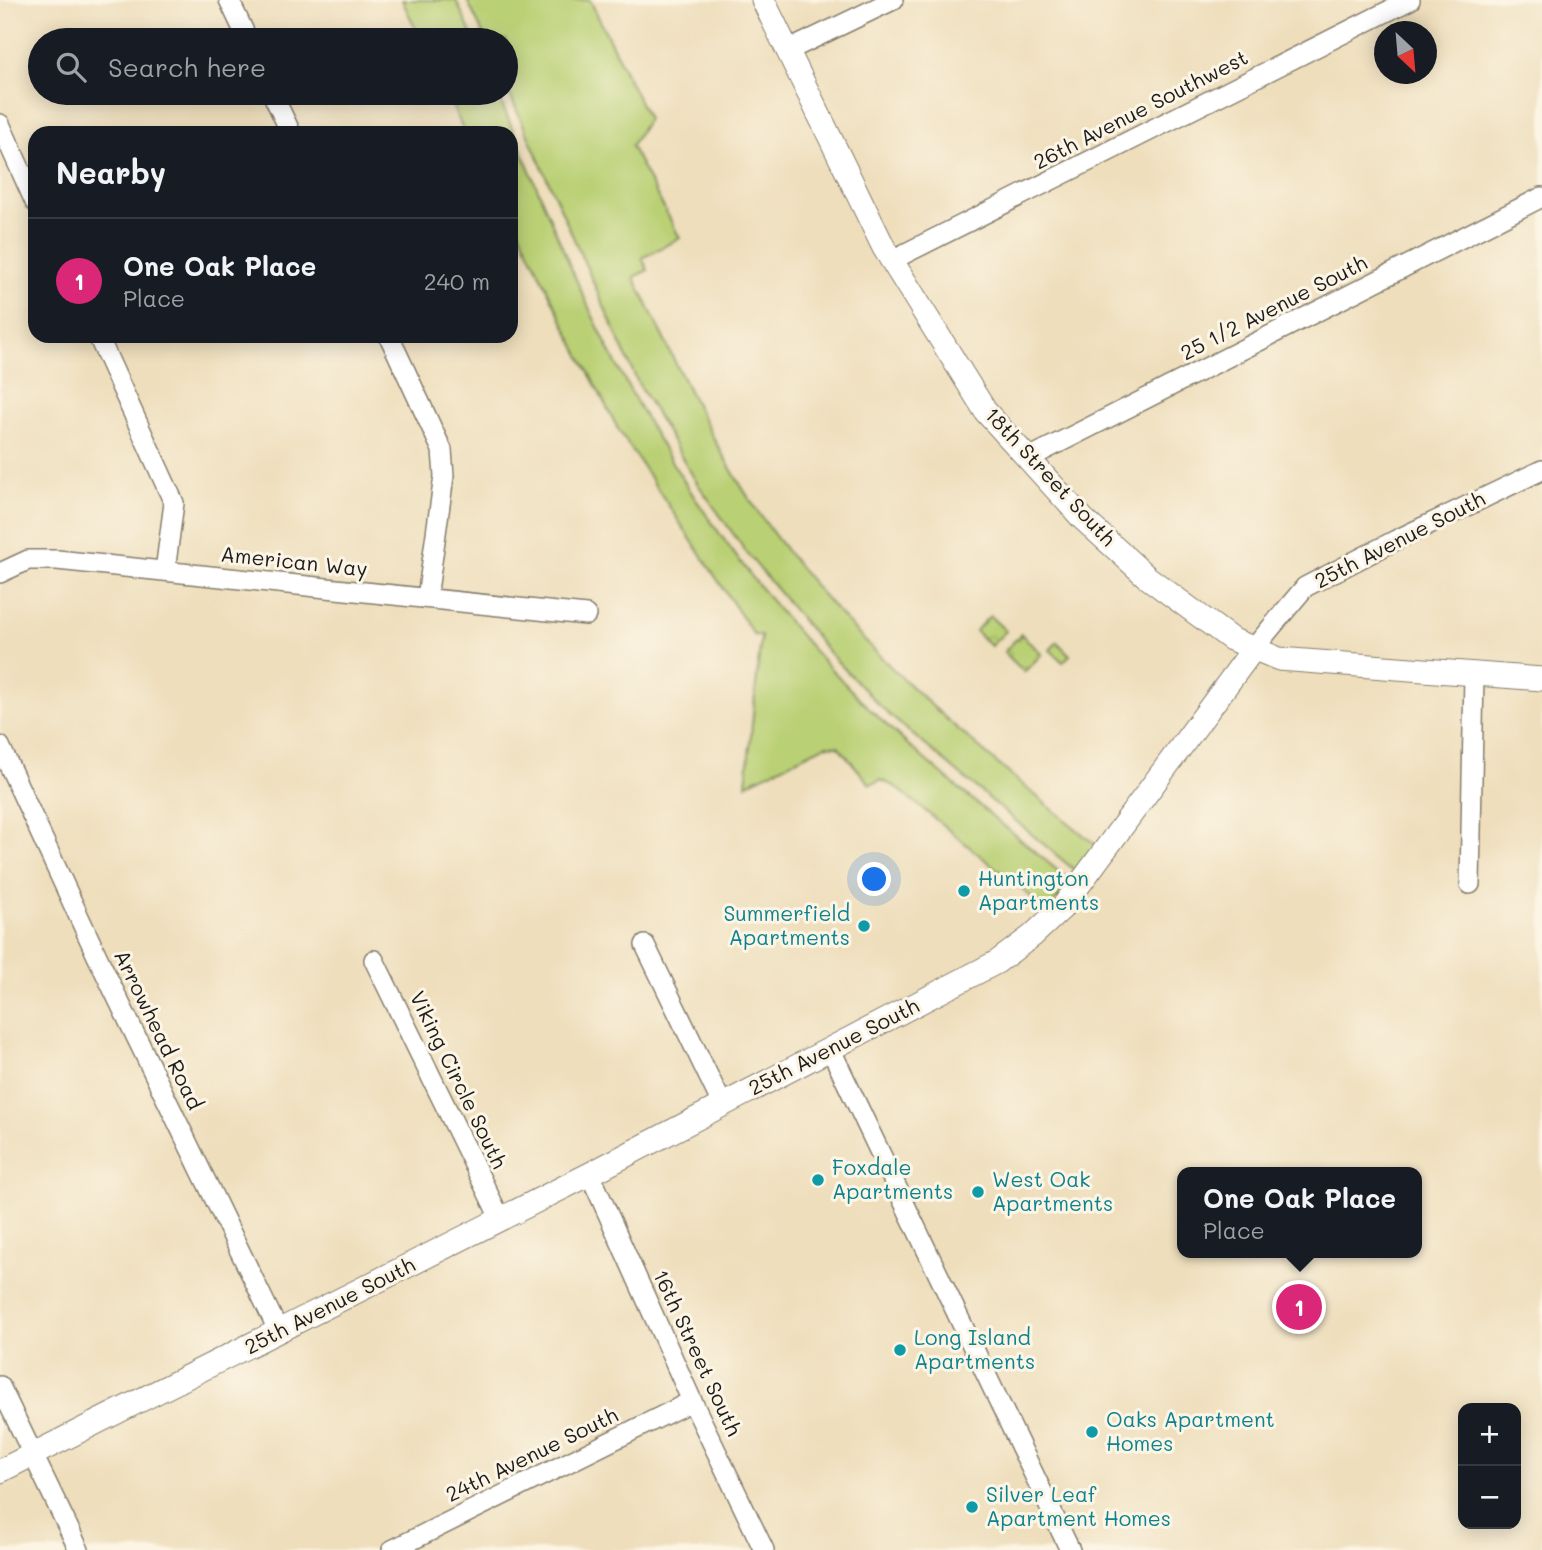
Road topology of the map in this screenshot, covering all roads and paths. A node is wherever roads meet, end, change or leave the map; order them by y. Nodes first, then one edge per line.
1 (229, 0) edge
2 (763, 0) edge
3 (893, 0) edge
4 (1410, 0) edge
5 (242, 28) edge
6 (787, 51) junction
7 (278, 105) edge
8 (0, 124) edge
9 (288, 126) edge
10 (28, 186) edge
11 (1542, 197) edge
12 (892, 260) junction
13 (101, 343) edge
14 (392, 343) edge
15 (1027, 459) junction
16 (1542, 470) edge
17 (164, 571) junction
18 (0, 573) edge
19 (427, 598) junction
20 (586, 615) dead end
21 (1254, 648) junction
22 (1475, 675) junction
23 (1542, 679) edge
24 (0, 746) edge
25 (1470, 884) dead end
26 (645, 945) dead end
27 (374, 960) dead end
28 (831, 1050) junction
29 (722, 1104) junction
30 (590, 1174) junction
31 (501, 1220) junction
32 (279, 1332) junction
33 (0, 1386) edge
34 (692, 1401) junction
35 (35, 1456) junction
36 (0, 1471) edge
37 (79, 1550) edge
38 (392, 1550) edge
39 (764, 1550) edge
40 (1070, 1550) edge

1 - 5 street
2 - 6 street, 18th Street South
3 - 6 street
4 - 12 street, 26th Avenue Southwest
6 - 12 street, 18th Street South
7 - 9 street
8 - 10 street
11 - 15 street, 25 1/2 Avenue South
12 - 15 street, 18th Street South
13 - 17 street
14 - 19 street
15 - 21 street, 18th Street South
16 - 21 street, 25th Avenue South
17 - 18 street, American Way
17 - 19 street, American Way
19 - 20 street, American Way
21 - 22 street, 18th Street South
21 - 28 street, 25th Avenue South
22 - 23 street, 18th Street South
22 - 25 street
24 - 32 street, Arrowhead Road
26 - 29 street
27 - 31 street, Viking Circle South
28 - 29 street, 25th Avenue South
28 - 40 street
29 - 30 street, 25th Avenue South
30 - 31 street, 25th Avenue South
30 - 34 street, 16th Street South
31 - 32 street, 25th Avenue South
32 - 35 street, 25th Avenue South
33 - 35 street
34 - 38 street, 24th Avenue South
34 - 39 street, 16th Street South
35 - 36 street, 25th Avenue South
35 - 37 street

